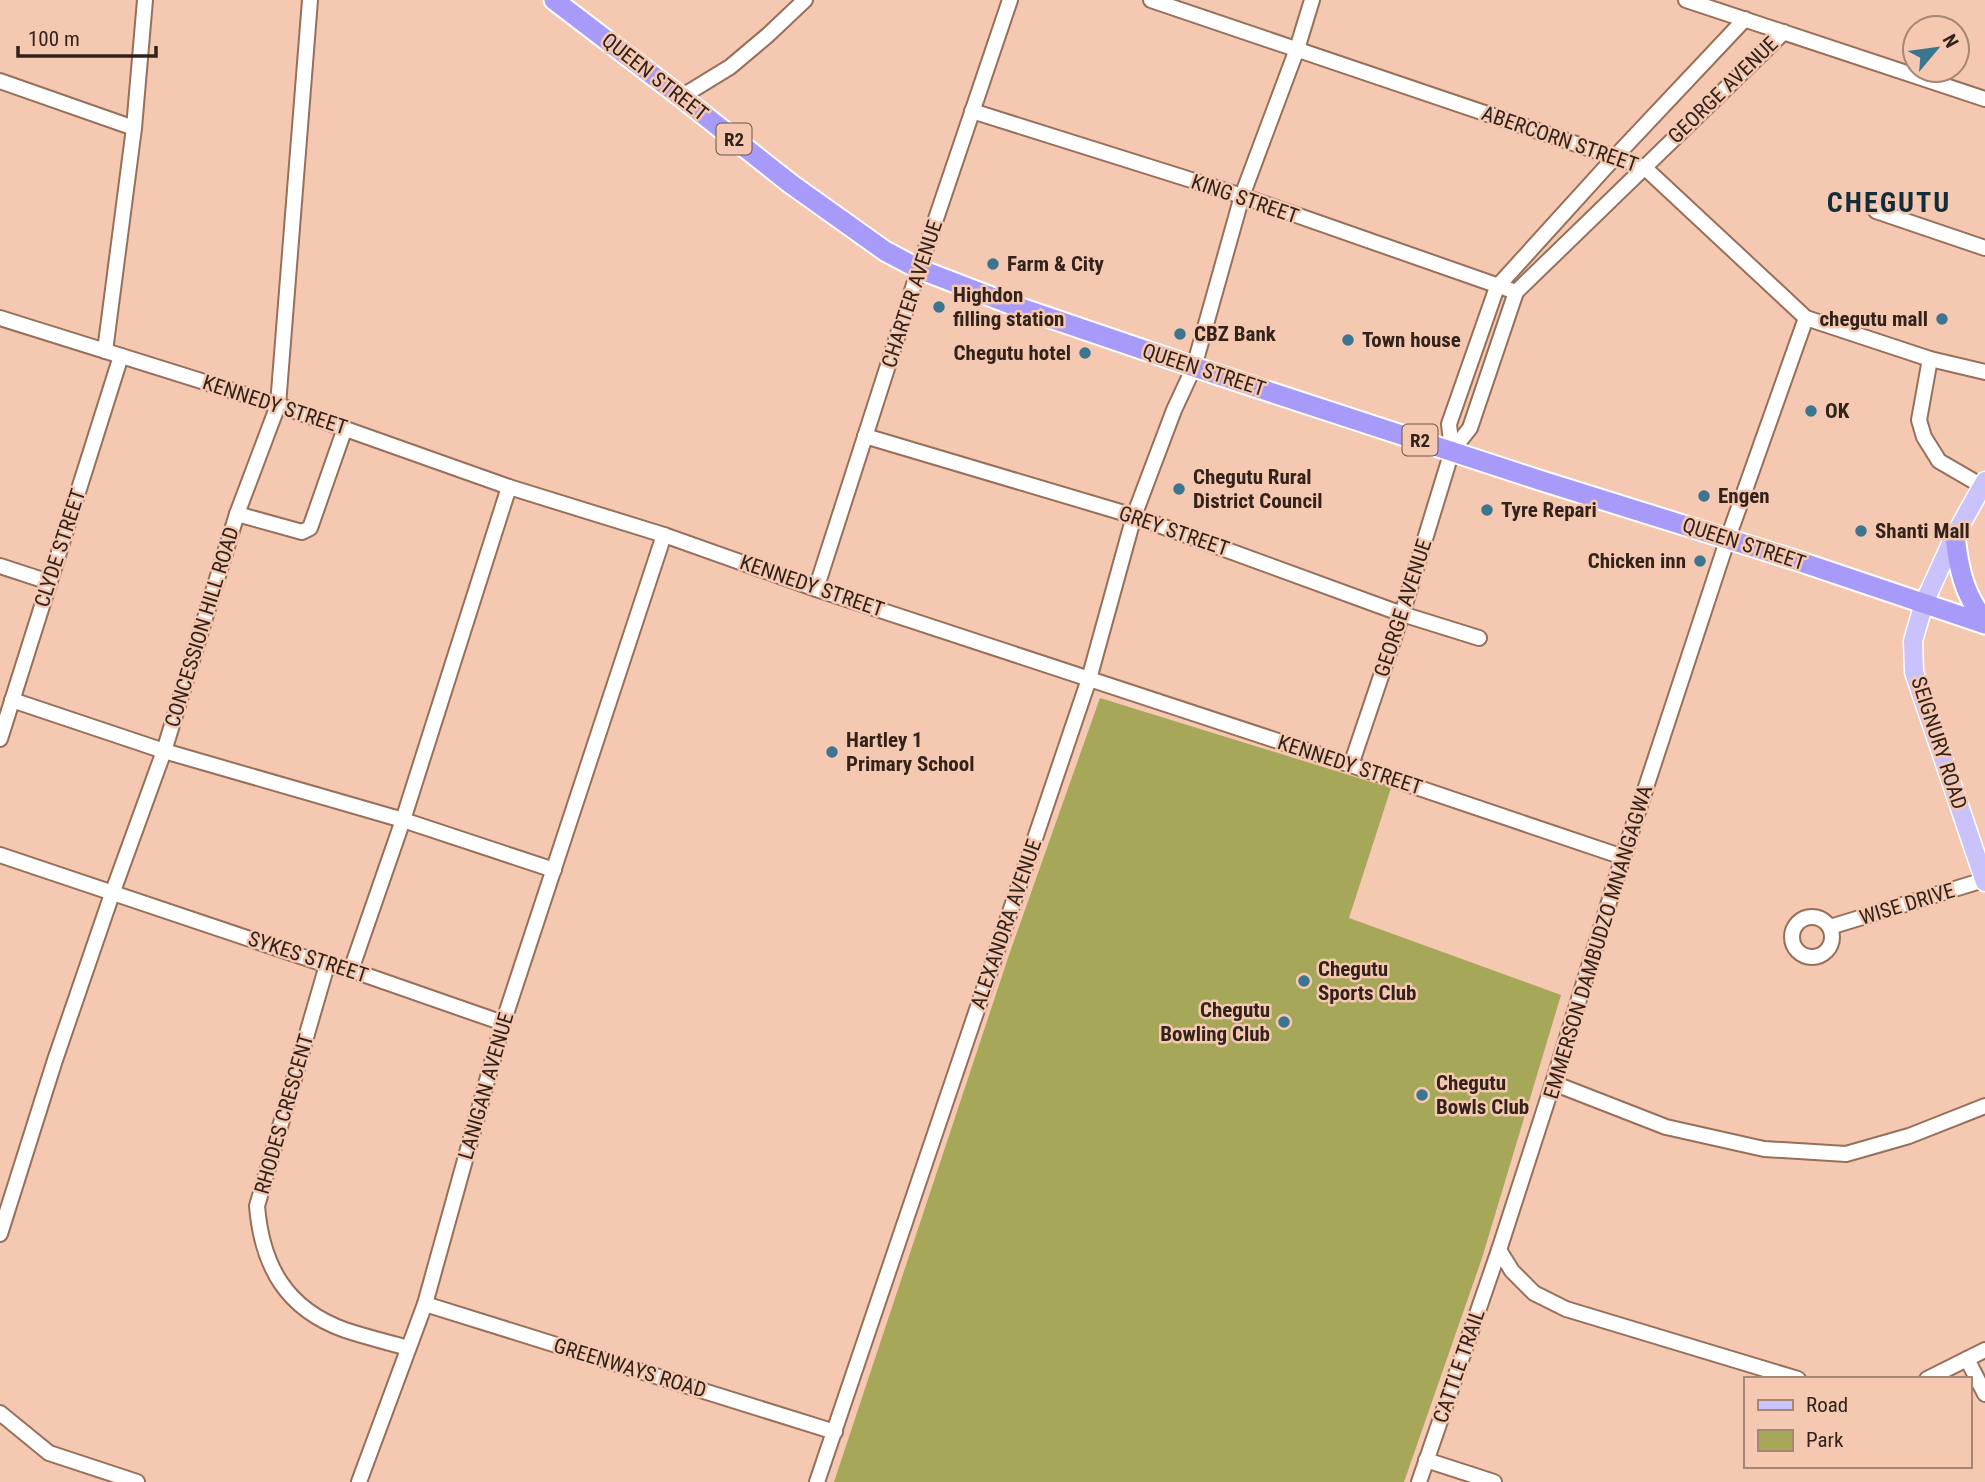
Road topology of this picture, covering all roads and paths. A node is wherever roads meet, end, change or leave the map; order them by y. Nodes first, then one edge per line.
1 (145, 0) edge
2 (310, 0) edge
3 (554, 0) edge
4 (1010, 0) edge
5 (1151, 0) edge
6 (1312, 0) edge
7 (1686, 0) edge
8 (799, 2) edge
9 (1745, 19) junction
10 (1784, 32) junction
11 (1297, 49) junction
12 (0, 81) edge
13 (681, 97) junction
14 (1985, 99) edge
15 (972, 111) junction
16 (134, 128) junction
17 (1615, 157) junction
18 (1644, 167) junction
19 (1242, 196) junction
20 (1876, 211) dead end
21 (1985, 248) edge
22 (919, 269) junction
23 (1497, 287) junction
24 (1516, 292) junction
25 (0, 318) edge
26 (1806, 318) junction
27 (104, 351) junction
28 (121, 356) junction
29 (1930, 359) junction
30 (1194, 367) junction
31 (1985, 372) edge
32 (278, 405) junction
33 (345, 428) junction
34 (865, 436) junction
35 (1452, 451) junction
36 (1983, 484) edge
37 (509, 487) junction
38 (237, 514) junction
39 (1134, 516) junction
40 (664, 535) junction
41 (1955, 535) junction
42 (1728, 538) junction
43 (0, 566) edge
44 (49, 582) junction
45 (816, 589) junction
46 (1924, 603) junction
47 (1402, 614) junction
48 (1985, 622) edge
49 (1479, 638) dead end
50 (1089, 679) junction
51 (12, 700) junction
52 (0, 739) edge
53 (164, 751) junction
54 (1351, 765) junction
55 (403, 820) junction
56 (0, 855) edge
57 (1623, 857) junction
58 (554, 870) junction
59 (1985, 881) edge
60 (112, 894) junction
61 (1830, 928) dead end
62 (327, 965) junction
63 (351, 970) junction
64 (503, 1023) junction
65 (1553, 1083) junction
66 (1985, 1106) edge
67 (0, 1234) edge
68 (1499, 1250) junction
69 (425, 1304) junction
70 (408, 1348) junction
71 (1985, 1350) edge
72 (1967, 1359) junction
73 (1791, 1377) edge
74 (1931, 1377) edge
75 (1985, 1394) edge
76 (0, 1413) edge
77 (835, 1432) junction
78 (1426, 1460) junction
79 (137, 1482) edge
80 (359, 1482) edge
81 (817, 1482) edge
82 (1419, 1482) edge
83 (1494, 1482) edge

1 - 16 street
2 - 32 street, CONCESSION HILL ROAD
3 - 13 highway, QUEEN STREET / R2
4 - 15 street, CHARTER AVENUE
5 - 11 street, ABERCORN STREET
6 - 11 street, ALEXANDRA AVENUE
7 - 9 street
8 - 13 street
9 - 10 street
9 - 17 street, GEORGE AVENUE
10 - 14 street
10 - 18 street, GEORGE AVENUE
11 - 17 street, ABERCORN STREET
11 - 19 street, ALEXANDRA AVENUE
12 - 16 street
13 - 22 highway, QUEEN STREET / R2
15 - 19 street, KING STREET
15 - 22 street, CHARTER AVENUE
16 - 27 street
17 - 18 street, ABERCORN STREET
17 - 23 street, GEORGE AVENUE
18 - 24 street, GEORGE AVENUE
18 - 26 street, ABERCORN STREET
19 - 23 street, KING STREET
19 - 30 street, ALEXANDRA AVENUE
20 - 21 street
22 - 30 highway, QUEEN STREET / R2
22 - 34 street, CHARTER AVENUE
23 - 24 street, KING STREET
23 - 35 street, GEORGE AVENUE
24 - 35 street, GEORGE AVENUE
25 - 27 street, KENNEDY STREET
26 - 29 street, ABERCORN STREET
26 - 42 street, EMMERSON DAMBUDZO MNANGAGWA
27 - 28 street, KENNEDY STREET
28 - 32 street, KENNEDY STREET
28 - 44 street, CLYDE STREET
29 - 31 street, ABERCORN STREET
29 - 36 street
30 - 35 highway, QUEEN STREET / R2
30 - 39 street, ALEXANDRA AVENUE
32 - 33 street, KENNEDY STREET
32 - 38 street, CONCESSION HILL ROAD
33 - 37 street, KENNEDY STREET
33 - 38 street
34 - 39 street, GREY STREET
34 - 45 street, CHARTER AVENUE
35 - 42 highway, QUEEN STREET / R2
35 - 47 street, GEORGE AVENUE
36 - 41 main road, SEIGNURY ROAD
37 - 40 street, KENNEDY STREET
37 - 55 street
38 - 53 street, CONCESSION HILL ROAD
39 - 47 street, GREY STREET
39 - 50 street, ALEXANDRA AVENUE
40 - 45 street, KENNEDY STREET
40 - 58 street, LANIGAN AVENUE
41 - 46 main road, SEIGNURY ROAD
41 - 48 highway
42 - 46 highway, QUEEN STREET / R2
42 - 57 street, EMMERSON DAMBUDZO MNANGAGWA
43 - 44 street
44 - 51 street, CLYDE STREET
45 - 50 street, KENNEDY STREET
46 - 48 highway, R2
46 - 59 main road, SEIGNURY ROAD
47 - 49 street, GREY STREET
47 - 54 street, GEORGE AVENUE
50 - 54 street, KENNEDY STREET
50 - 77 street, ALEXANDRA AVENUE
51 - 52 street, CLYDE STREET
51 - 53 street
53 - 55 street
53 - 60 street, CONCESSION HILL ROAD
54 - 57 street, KENNEDY STREET
55 - 58 street
55 - 63 street
56 - 60 street, SYKES STREET
57 - 65 street, EMMERSON DAMBUDZO MNANGAGWA
58 - 64 street, LANIGAN AVENUE
59 - 61 street, WISE DRIVE
60 - 62 street, SYKES STREET
60 - 67 street, CONCESSION HILL ROAD
62 - 63 street, SYKES STREET
62 - 70 street, RHODES CRESCENT
63 - 64 street, SYKES STREET
64 - 69 street, LANIGAN AVENUE
65 - 66 street
65 - 68 street, EMMERSON DAMBUDZO MNANGAGWA
68 - 73 street
68 - 78 street, CATTLE TRAIL
69 - 70 street, LANIGAN AVENUE
69 - 77 street, GREENWAYS ROAD
70 - 80 street, LANIGAN AVENUE
71 - 72 street
72 - 74 street
72 - 75 street
76 - 79 street
77 - 81 street, ALEXANDRA AVENUE
78 - 82 street, CATTLE TRAIL
78 - 83 street

